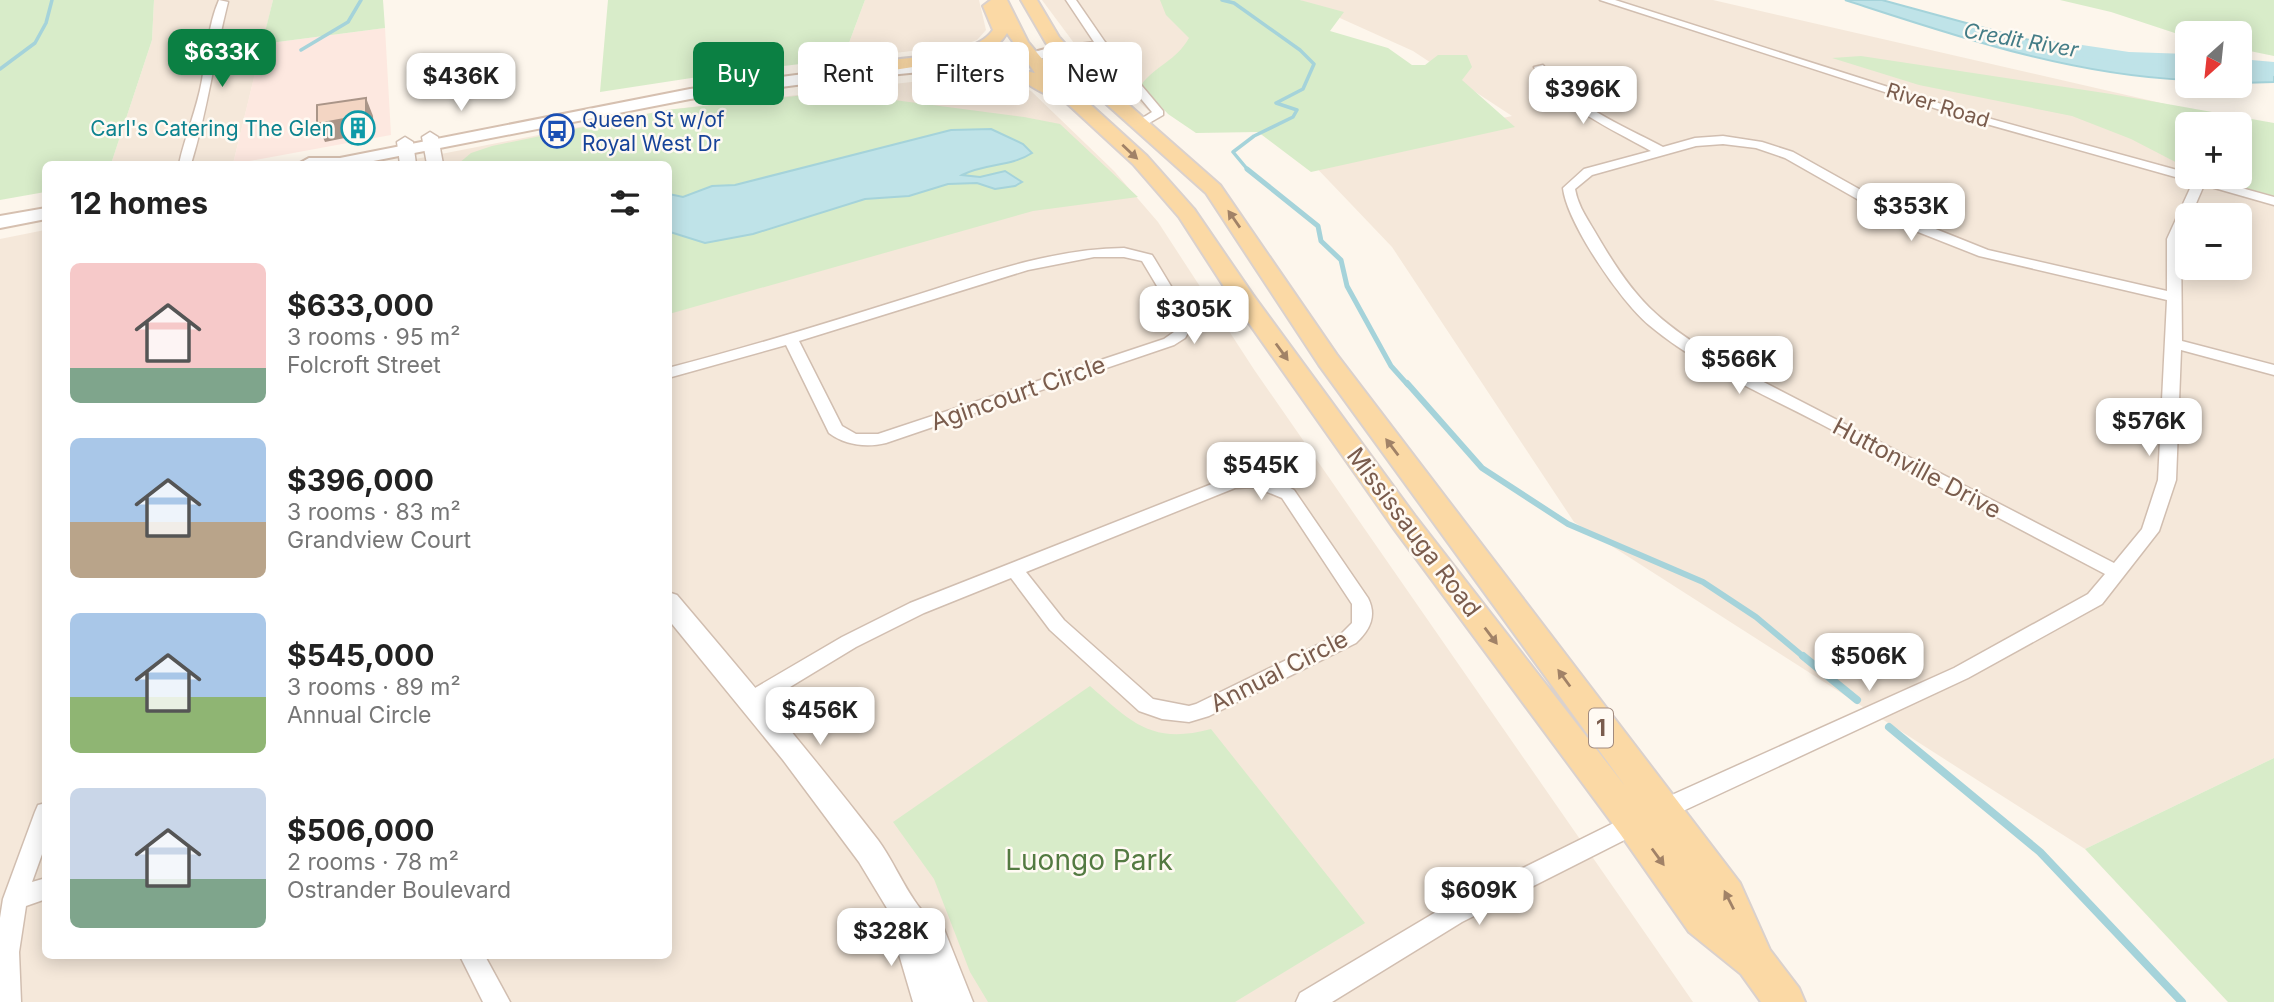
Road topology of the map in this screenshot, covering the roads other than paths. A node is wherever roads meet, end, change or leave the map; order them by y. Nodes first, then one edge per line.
1 (989, 0) edge
2 (999, 0) edge
3 (1010, 0) edge
4 (1029, 0) edge
5 (1071, 0) edge
6 (1605, 0) edge
7 (223, 2) dead end
8 (1021, 42) edge
9 (1056, 42) edge
10 (1100, 42) edge
11 (1043, 45) edge
12 (1043, 52) edge
13 (1029, 54) joint
14 (898, 64) edge
15 (1539, 66) dead end
16 (1029, 76) edge
17 (798, 80) edge
18 (1142, 93) edge
19 (1128, 105) edge
20 (1080, 106) junction
21 (1149, 120) junction
22 (520, 126) junction
23 (495, 134) junction
24 (430, 141) junction
25 (1661, 151) junction
26 (407, 152) edge
27 (186, 161) edge
28 (316, 161) edge
29 (352, 161) edge
30 (434, 161) edge
31 (447, 161) edge
32 (2175, 173) edge
33 (2196, 189) edge
34 (2232, 189) edge
35 (2274, 201) edge
36 (42, 215) edge
37 (0, 222) edge
38 (2172, 297) junction
39 (790, 338) junction
40 (2174, 344) junction
41 (2274, 370) edge
42 (672, 372) edge
43 (1014, 569) junction
44 (2115, 571) junction
45 (672, 606) edge
46 (750, 701) junction
47 (1648, 817) junction
48 (42, 823) edge
49 (42, 889) edge
50 (15, 899) junction
51 (918, 931) junction
52 (474, 959) edge
53 (8, 1002) edge
54 (497, 1002) edge
55 (929, 1002) edge
56 (957, 1002) edge
57 (1309, 1002) edge
58 (1785, 1002) edge

1 - 14 main road
2 - 8 main road, Mississauga Road / 1
3 - 11 main road
4 - 9 main road, Mississauga Road / 1
5 - 10 street
6 - 32 street, River Road
7 - 27 street
12 - 13 main road
13 - 20 main road, Mississauga Road / 1
15 - 25 street
16 - 20 main road
17 - 22 main road
18 - 21 street
19 - 21 main road, Mississauga Road / 1
20 -> 47 main road, Mississauga Road / 1
47 -> 21 main road, Mississauga Road / 1
22 - 23 main road
22 - 24 main road
23 - 24 main road
23 - 31 main road
24 - 26 main road
24 - 30 street
25 - 38 street, Huttonville Drive
25 - 44 street, Huttonville Drive
26 - 28 main road
26 - 29 main road
33 - 38 street
34 - 35 street, River Road
36 - 37 main road
38 - 40 street
39 - 39 street, Agincourt Circle
39 - 42 street, Agincourt Circle
40 - 41 street
40 - 44 street
43 - 43 street, Annual Circle
43 - 46 street, Annual Circle
44 - 47 street
45 - 46 street
46 - 51 street
47 - 57 street
47 - 58 main road, Mississauga Road / 1
48 - 50 street
49 - 50 street
50 - 53 street
51 - 55 street
51 - 56 street
52 - 54 street

